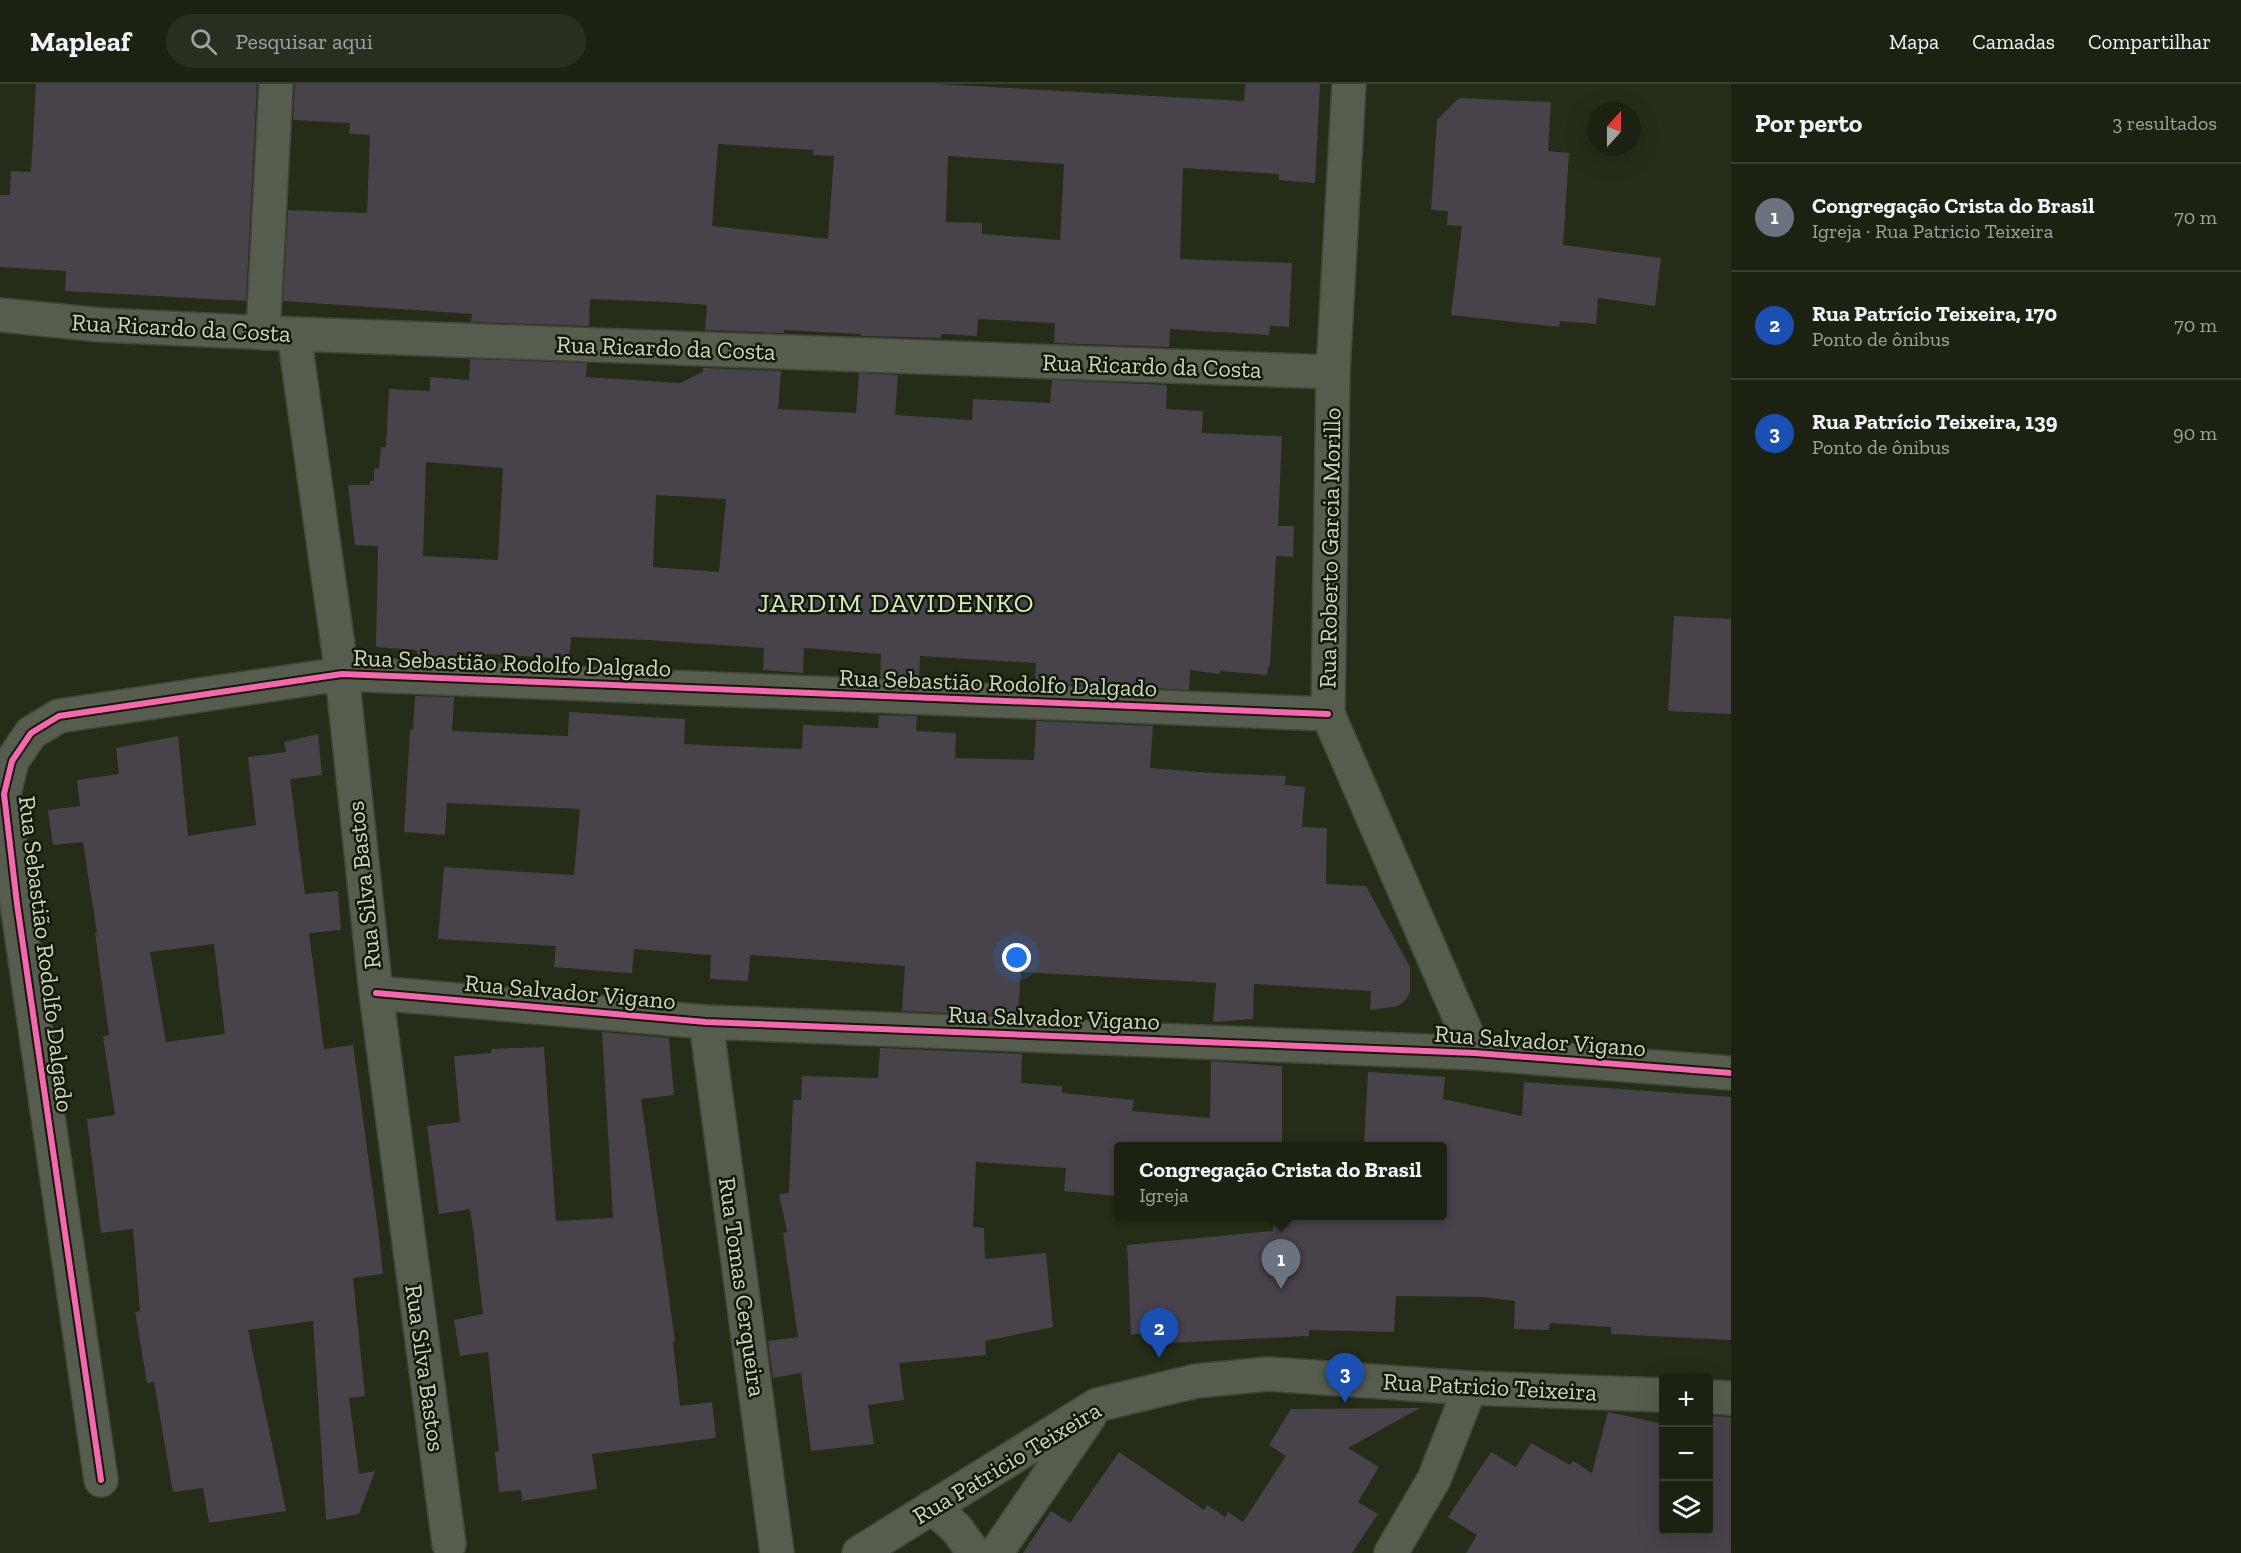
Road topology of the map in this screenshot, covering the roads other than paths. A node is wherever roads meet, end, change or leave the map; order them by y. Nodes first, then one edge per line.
1 (276, 84) edge
2 (1349, 84) edge
3 (0, 315) edge
4 (278, 334) junction
5 (1333, 372) junction
6 (342, 674) junction
7 (1328, 714) junction
8 (376, 993) junction
9 (706, 1022) junction
10 (1475, 1053) junction
11 (1731, 1073) edge
12 (1470, 1388) junction
13 (1659, 1395) edge
14 (1713, 1397) edge
15 (1731, 1398) edge
16 (1097, 1405) junction
17 (101, 1480) dead end
18 (932, 1507) junction
19 (449, 1544) dead end
20 (777, 1553) edge
21 (859, 1553) edge
22 (974, 1553) edge
23 (996, 1553) edge
24 (1391, 1553) edge

1 - 4 street, Rua Silva Bastos
2 - 5 street, Rua Roberto Garcia Morillo
3 - 4 street, Rua Ricardo da Costa
4 - 5 street, Rua Ricardo da Costa
4 - 6 street, Rua Silva Bastos
5 - 7 street, Rua Roberto Garcia Morillo
6 - 7 street, Rua Sebastião Rodolfo Dalgado
6 - 8 street, Rua Silva Bastos
6 - 17 street, Rua Sebastião Rodolfo Dalgado
7 - 10 street, Rua Roberto Garcia Morillo
8 - 9 street, Rua Salvador Vigano
8 - 19 street, Rua Silva Bastos
9 - 10 street, Rua Salvador Vigano
9 - 20 street, Rua Tomas Cerqueira
10 - 11 street, Rua Salvador Vigano
12 - 13 street, Rua Patricio Teixeira
12 - 16 street, Rua Patricio Teixeira
12 - 24 street
14 - 15 street
16 - 18 street, Rua Patricio Teixeira
16 - 23 street
18 - 21 street, Rua Patricio Teixeira
18 - 22 street

